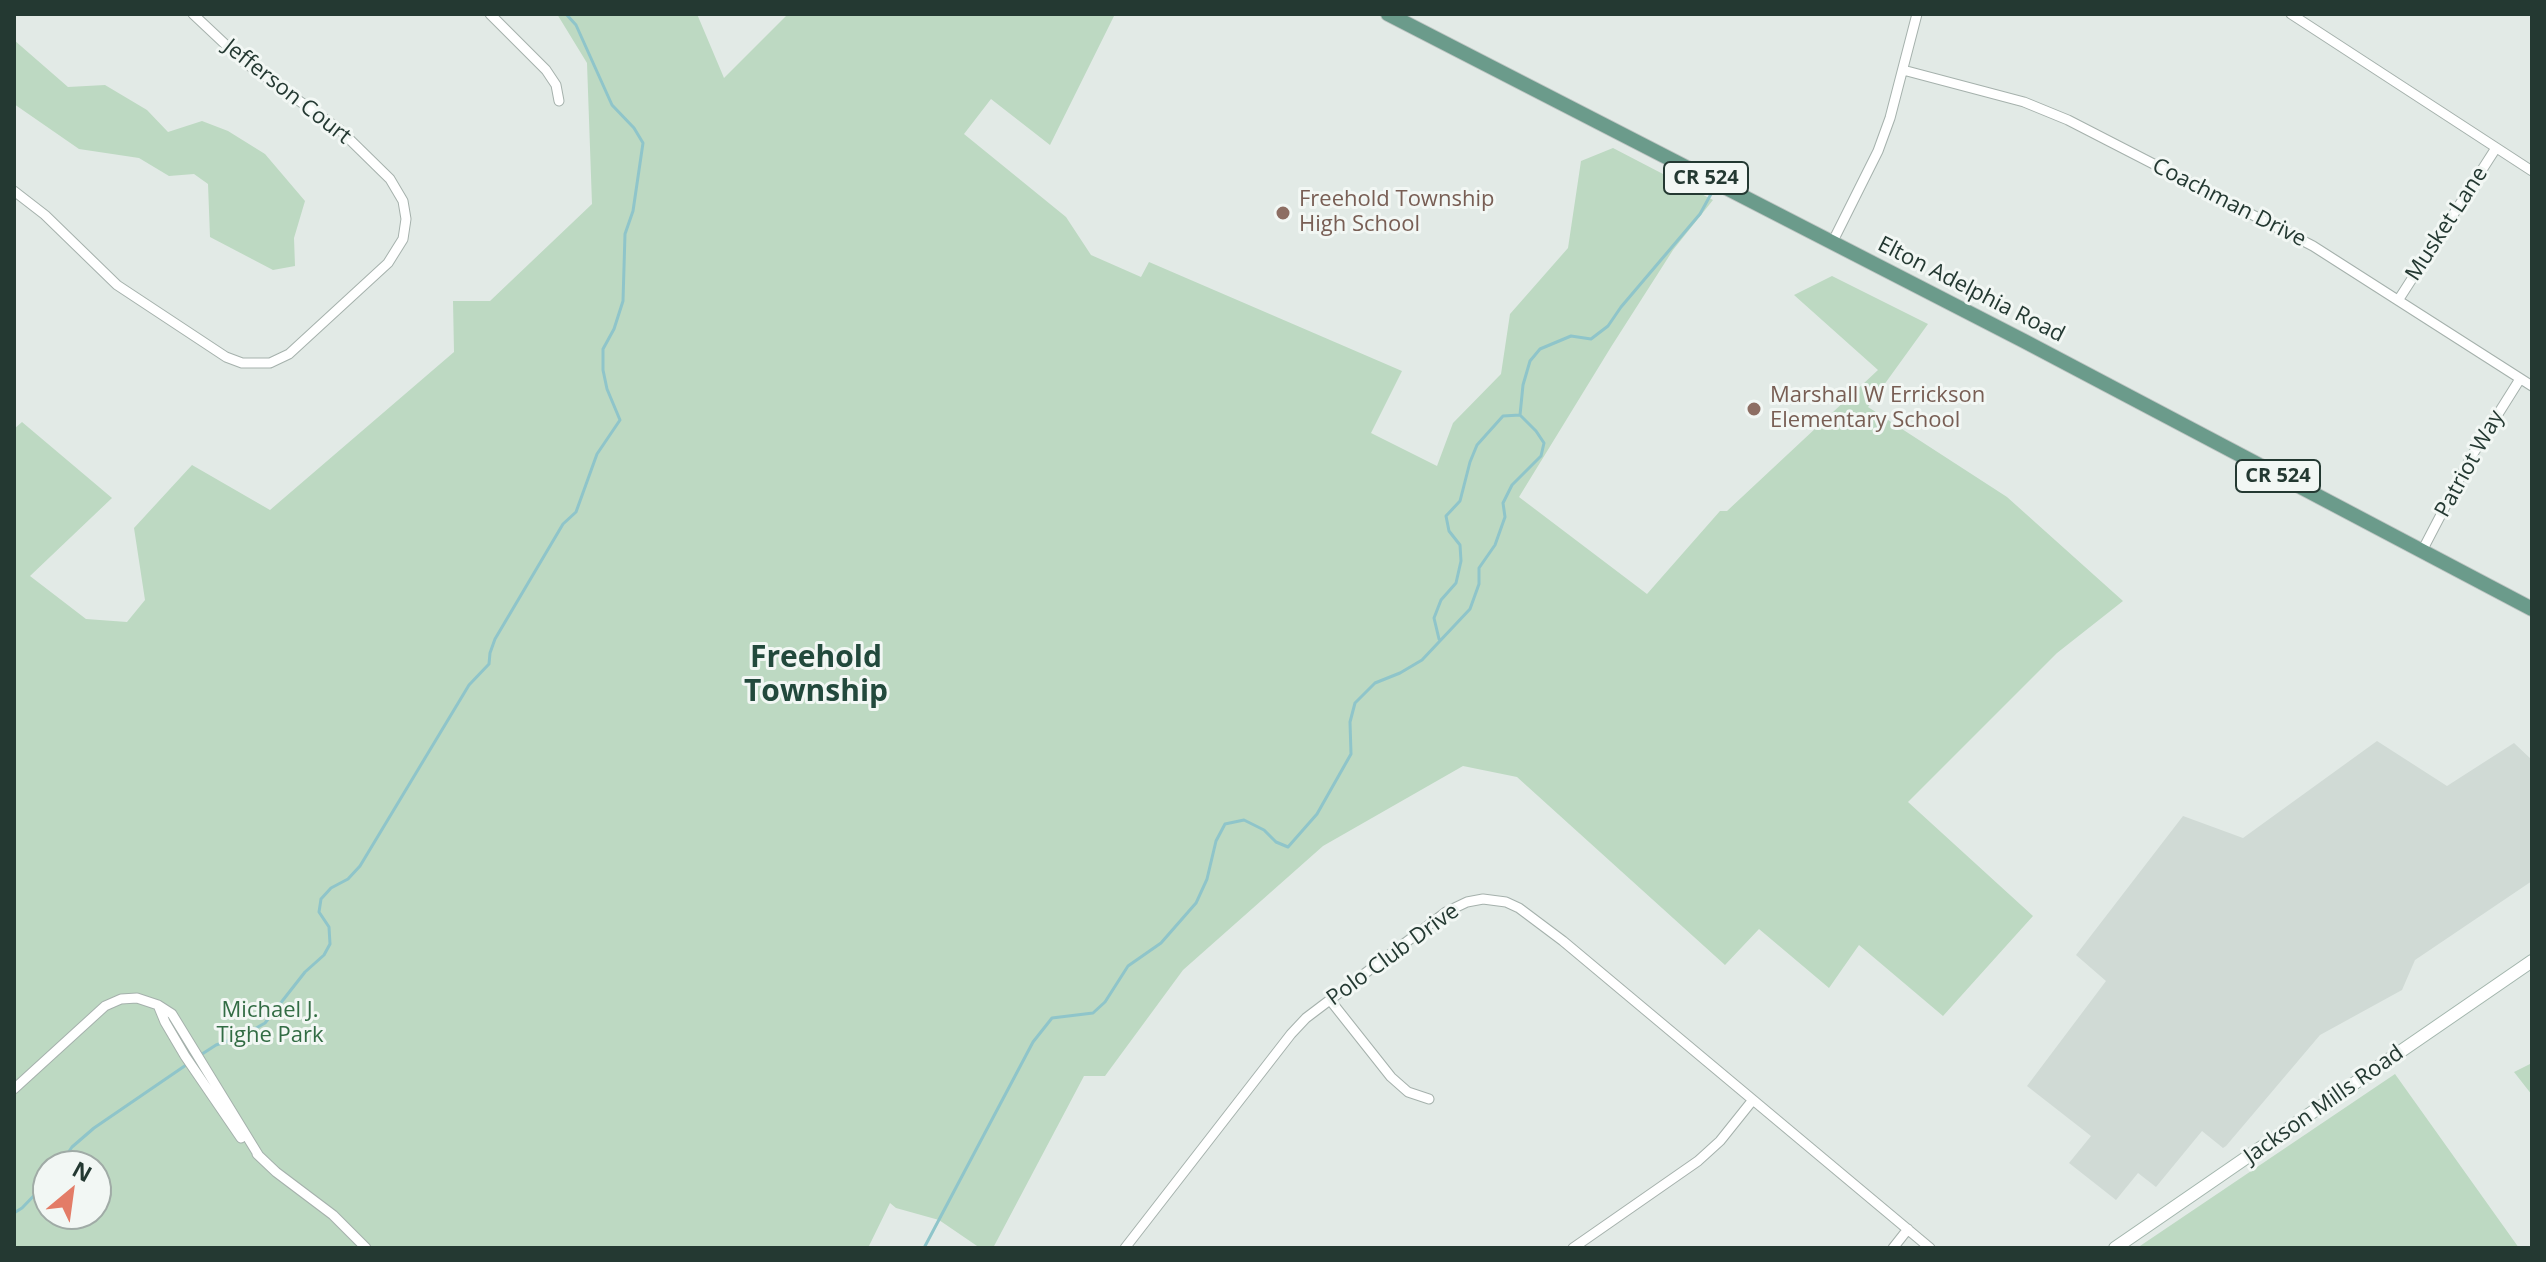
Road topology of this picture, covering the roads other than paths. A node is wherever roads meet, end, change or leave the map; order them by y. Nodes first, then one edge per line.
1 (193, 14) edge
2 (490, 14) edge
3 (1388, 14) edge
4 (1917, 14) edge
5 (2291, 14) edge
6 (1903, 70) junction
7 (559, 101) dead end
8 (2496, 148) junction
9 (2532, 171) edge
10 (14, 191) edge
11 (1832, 243) junction
12 (2399, 299) junction
13 (2520, 379) junction
14 (2532, 386) edge
15 (2422, 551) junction
16 (2532, 609) edge
17 (2532, 961) edge
18 (1330, 1000) junction
19 (14, 1089) edge
20 (1429, 1099) dead end
21 (1752, 1101) junction
22 (1908, 1229) junction
23 (366, 1248) edge
24 (1125, 1248) edge
25 (1573, 1248) edge
26 (1893, 1248) edge
27 (1930, 1248) edge
28 (2115, 1248) edge

1 - 10 street, Jefferson Court
2 - 7 street
3 - 11 main road, Elton Adelphia Road / CR 524
4 - 6 street
5 - 8 street
6 - 11 street
6 - 12 street, Coachman Drive
8 - 9 street
8 - 12 street, Musket Lane
11 - 15 main road, Elton Adelphia Road / CR 524
12 - 13 street, Coachman Drive
13 - 14 street, Coachman Drive
13 - 15 street, Patriot Way
15 - 16 main road, Elton Adelphia Road / CR 524
17 - 28 main road, Jackson Mills Road
18 - 20 street
18 - 21 street, Polo Club Drive
18 - 24 street, Polo Club Drive
19 - 23 street
21 - 22 street, Polo Club Drive
21 - 25 street
22 - 26 street
22 - 27 street, Polo Club Drive

